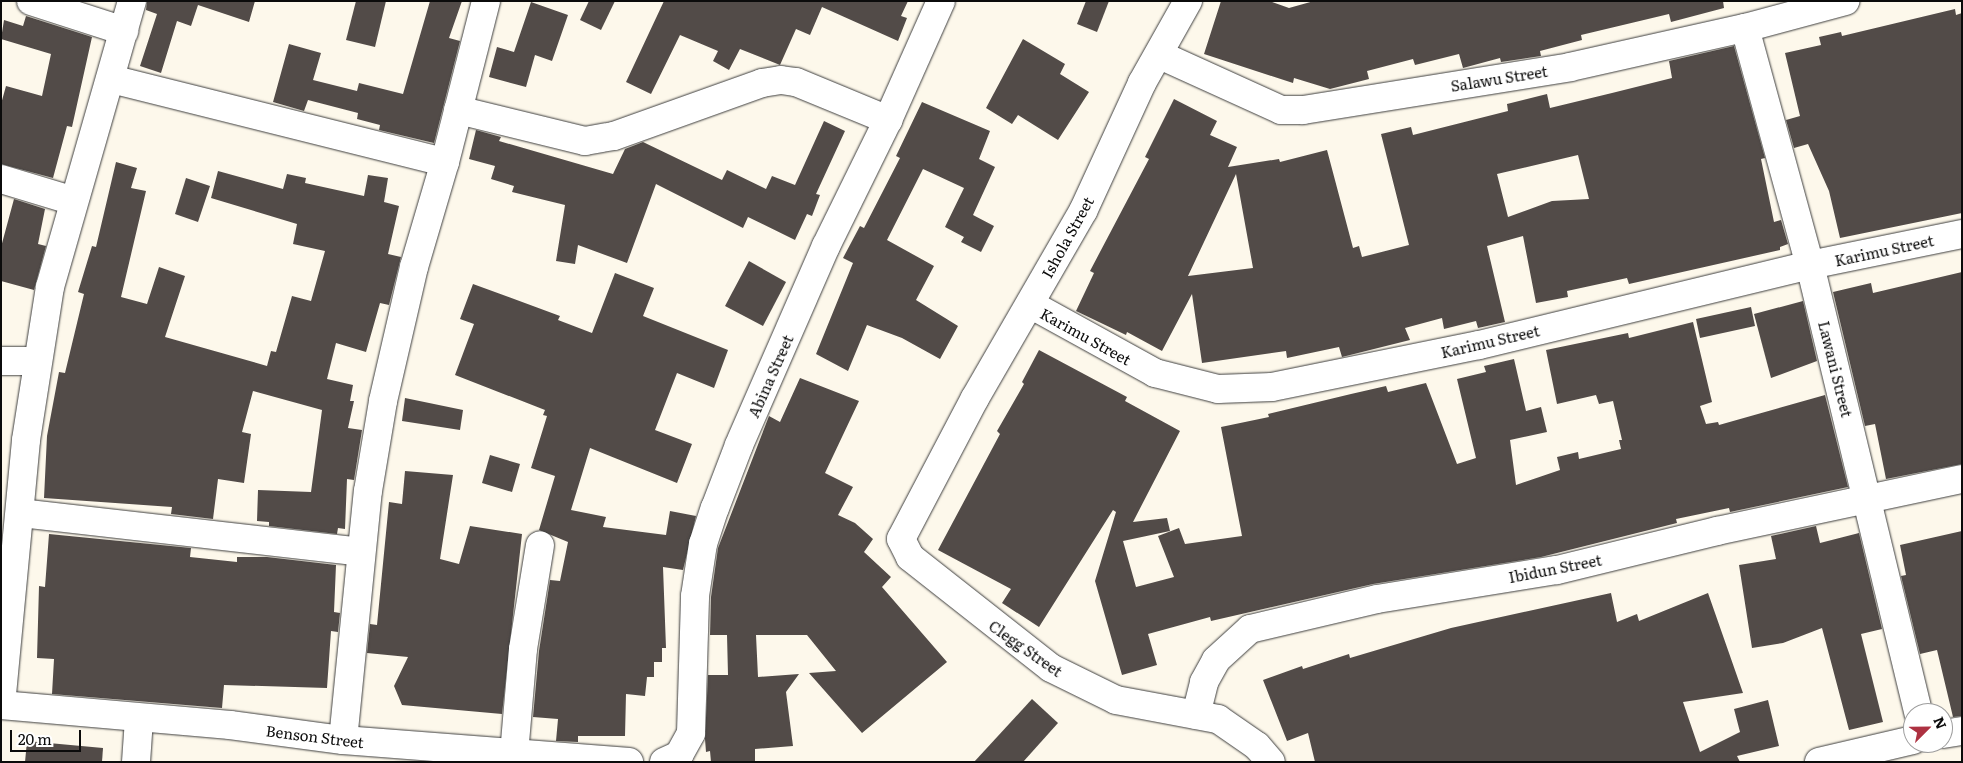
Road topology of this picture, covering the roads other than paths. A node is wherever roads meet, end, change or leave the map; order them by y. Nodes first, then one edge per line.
1 (31, 1) edge
2 (132, 1) edge
3 (486, 1) edge
4 (941, 1) edge
5 (1188, 1) edge
6 (1845, 1) edge
7 (1745, 28) junction
8 (124, 30) junction
9 (1160, 55) junction
10 (111, 79) junction
11 (458, 110) junction
12 (888, 120) junction
13 (445, 162) junction
14 (1, 179) edge
15 (74, 201) junction
16 (1962, 234) edge
17 (1810, 266) junction
18 (1030, 304) junction
19 (37, 360) junction
20 (1, 361) edge
21 (1962, 479) edge
22 (1868, 497) junction
23 (20, 513) junction
24 (540, 545) dead end
25 (904, 549) joint
26 (361, 552) junction
27 (1916, 703) edge
28 (1, 706) edge
29 (1196, 715) junction
30 (139, 719) junction
31 (343, 740) junction
32 (1903, 742) edge
33 (514, 754) junction
34 (136, 762) edge
35 (628, 762) edge
36 (664, 762) edge
37 (1271, 762) edge
38 (1819, 762) edge

1 - 8 street
2 - 8 street
3 - 11 street
4 - 12 street, Abina Street
5 - 9 street, Ishola Street
6 - 7 street, Salawu Street
7 - 9 street, Salawu Street
7 - 17 street, Lawani Street
8 - 10 street
9 - 18 street, Ishola Street
10 - 13 street
10 - 15 street
11 - 12 street
11 - 13 street
12 - 36 street, Abina Street
13 - 26 street
14 - 15 street
15 - 19 street
16 - 17 street, Karimu Street
17 - 18 street, Karimu Street
17 - 22 street, Lawani Street
18 - 25 street, Ishola Street
19 - 20 street
19 - 23 street
21 - 22 street, Ibidun Street
22 - 27 street, Lawani Street
22 - 29 street, Ibidun Street
23 - 26 street
23 - 28 street
24 - 33 street
25 - 29 street, Clegg Street
26 - 31 street
28 - 30 street, Benson Street
29 - 37 street, Clegg Street
30 - 31 street, Benson Street
30 - 34 street
31 - 33 street, Benson Street
32 - 38 street
33 - 35 street, Benson Street

